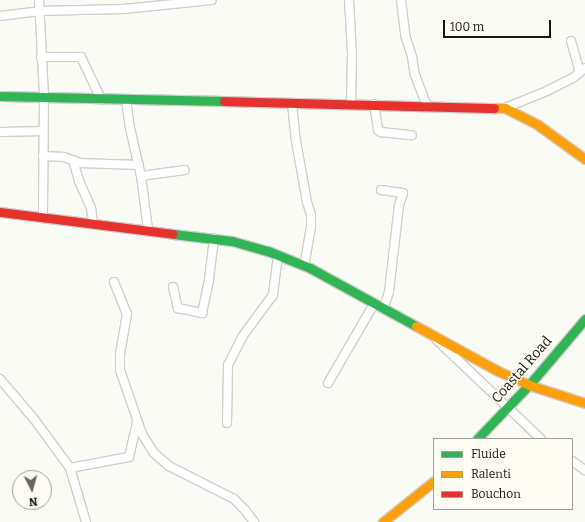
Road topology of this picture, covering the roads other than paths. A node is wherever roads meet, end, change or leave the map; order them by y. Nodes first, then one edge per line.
1 (38, 0) edge
2 (212, 0) edge
3 (349, 0) edge
4 (401, 0) edge
5 (38, 11) junction
6 (0, 16) edge
7 (571, 41) dead end
8 (41, 57) junction
9 (582, 70) edge
10 (0, 96) edge
11 (44, 96) junction
12 (101, 99) junction
13 (126, 100) junction
14 (350, 103) junction
15 (292, 104) junction
16 (374, 104) junction
17 (427, 106) junction
18 (505, 108) junction
19 (43, 131) junction
20 (0, 132) edge
21 (412, 136) dead end
22 (43, 156) junction
23 (585, 159) edge
24 (73, 160) junction
25 (139, 165) junction
26 (185, 170) dead end
27 (141, 176) junction
28 (381, 190) dead end
29 (0, 212) edge
30 (43, 218) junction
31 (93, 223) junction
32 (148, 229) junction
33 (214, 238) junction
34 (278, 255) junction
35 (304, 266) junction
36 (114, 282) dead end
37 (173, 287) dead end
38 (374, 304) junction
39 (383, 309) junction
40 (585, 319) edge
41 (428, 331) junction
42 (0, 380) edge
43 (328, 383) dead end
44 (529, 385) junction
45 (585, 403) edge
46 (508, 408) junction
47 (137, 421) junction
48 (227, 423) dead end
49 (478, 438) edge
50 (541, 438) edge
51 (573, 462) edge
52 (70, 468) junction
53 (585, 470) edge
54 (433, 482) edge
55 (86, 522) edge
56 (254, 522) edge
57 (383, 522) edge

1 - 5 street
2 - 5 street
3 - 14 street
4 - 17 street
5 - 6 street
5 - 8 street
7 - 9 street
8 - 11 street
8 - 12 street
9 - 18 street
10 - 11 street
11 - 12 street
11 - 19 street
12 - 13 street
13 - 15 street
13 - 25 street
14 - 15 street
14 - 16 street
15 - 35 street
16 - 17 street
16 - 21 street
17 - 18 street
18 - 23 street
19 - 20 street
19 - 22 street
22 - 24 street
22 - 30 street
24 - 25 street
24 - 31 street
25 - 27 street
26 - 27 street
27 - 32 street
28 - 39 street
29 - 30 street
30 - 31 street
31 - 32 street
32 - 33 street
33 - 34 street
33 - 37 street
34 - 35 street
34 - 48 street
35 - 38 street
36 - 47 street
38 - 39 street
38 - 43 street
39 - 41 street
40 - 44 street, Coastal Road
41 - 44 street
41 - 46 street
42 - 52 street
44 - 45 street
44 - 46 street, Coastal Road
46 - 49 street, Coastal Road
46 - 50 street
47 - 52 street
47 - 56 street
51 - 53 street
52 - 55 street
54 - 57 street

